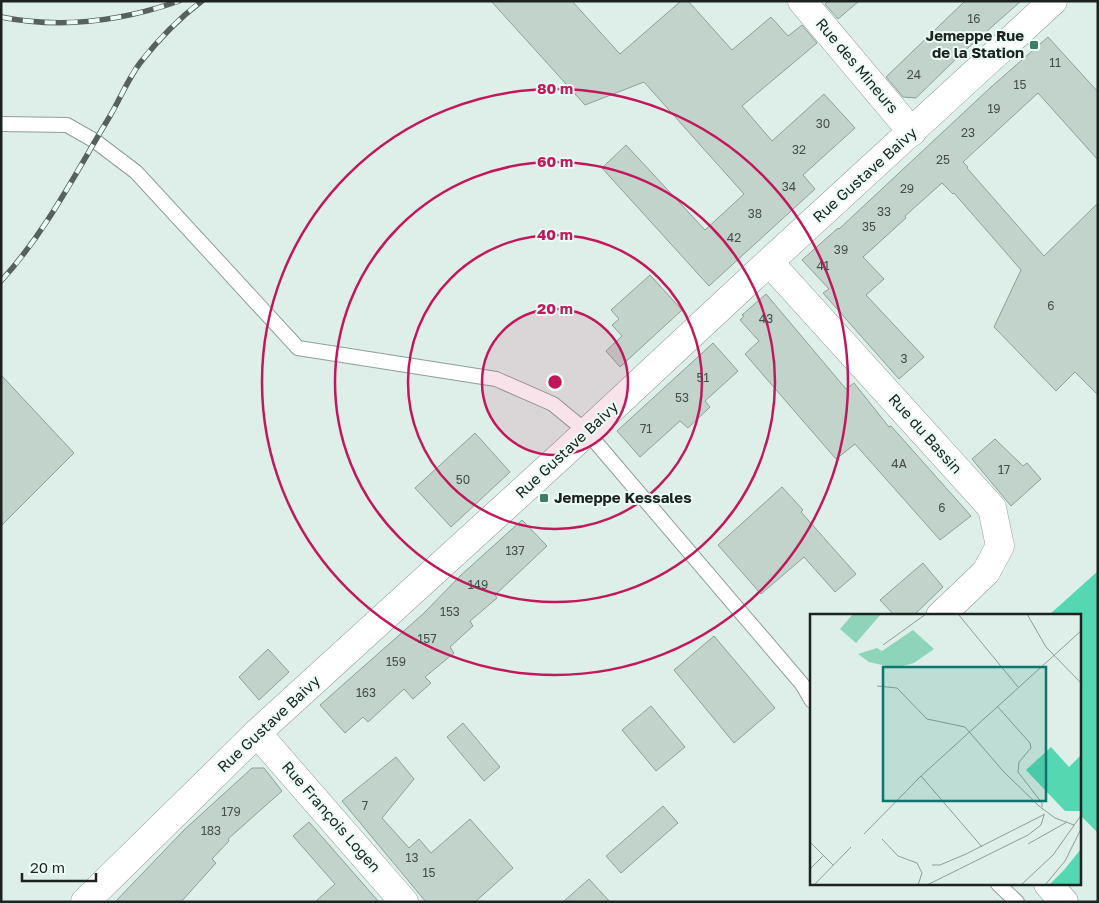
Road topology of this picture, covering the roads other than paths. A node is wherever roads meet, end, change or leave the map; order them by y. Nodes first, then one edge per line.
1 (802, 1) edge
2 (1053, 1) edge
3 (1, 124) edge
4 (912, 132) junction
5 (769, 262) junction
6 (587, 432) junction
7 (942, 614) edge
8 (810, 698) edge
9 (257, 733) junction
10 (1000, 886) edge
11 (1050, 886) edge
12 (85, 902) edge
13 (404, 902) edge
14 (1017, 902) edge
15 (1064, 902) edge

1 - 4 street, Rue des Mineurs
2 - 4 street, Rue Gustave Baivy
3 - 6 lane
4 - 5 street, Rue Gustave Baivy
5 - 6 street, Rue Gustave Baivy
5 - 7 street, Rue du Bassin
6 - 8 lane
6 - 9 street, Rue Gustave Baivy
9 - 12 street, Rue Gustave Baivy
9 - 13 street, Rue François Logen
10 - 14 lane
11 - 15 street

